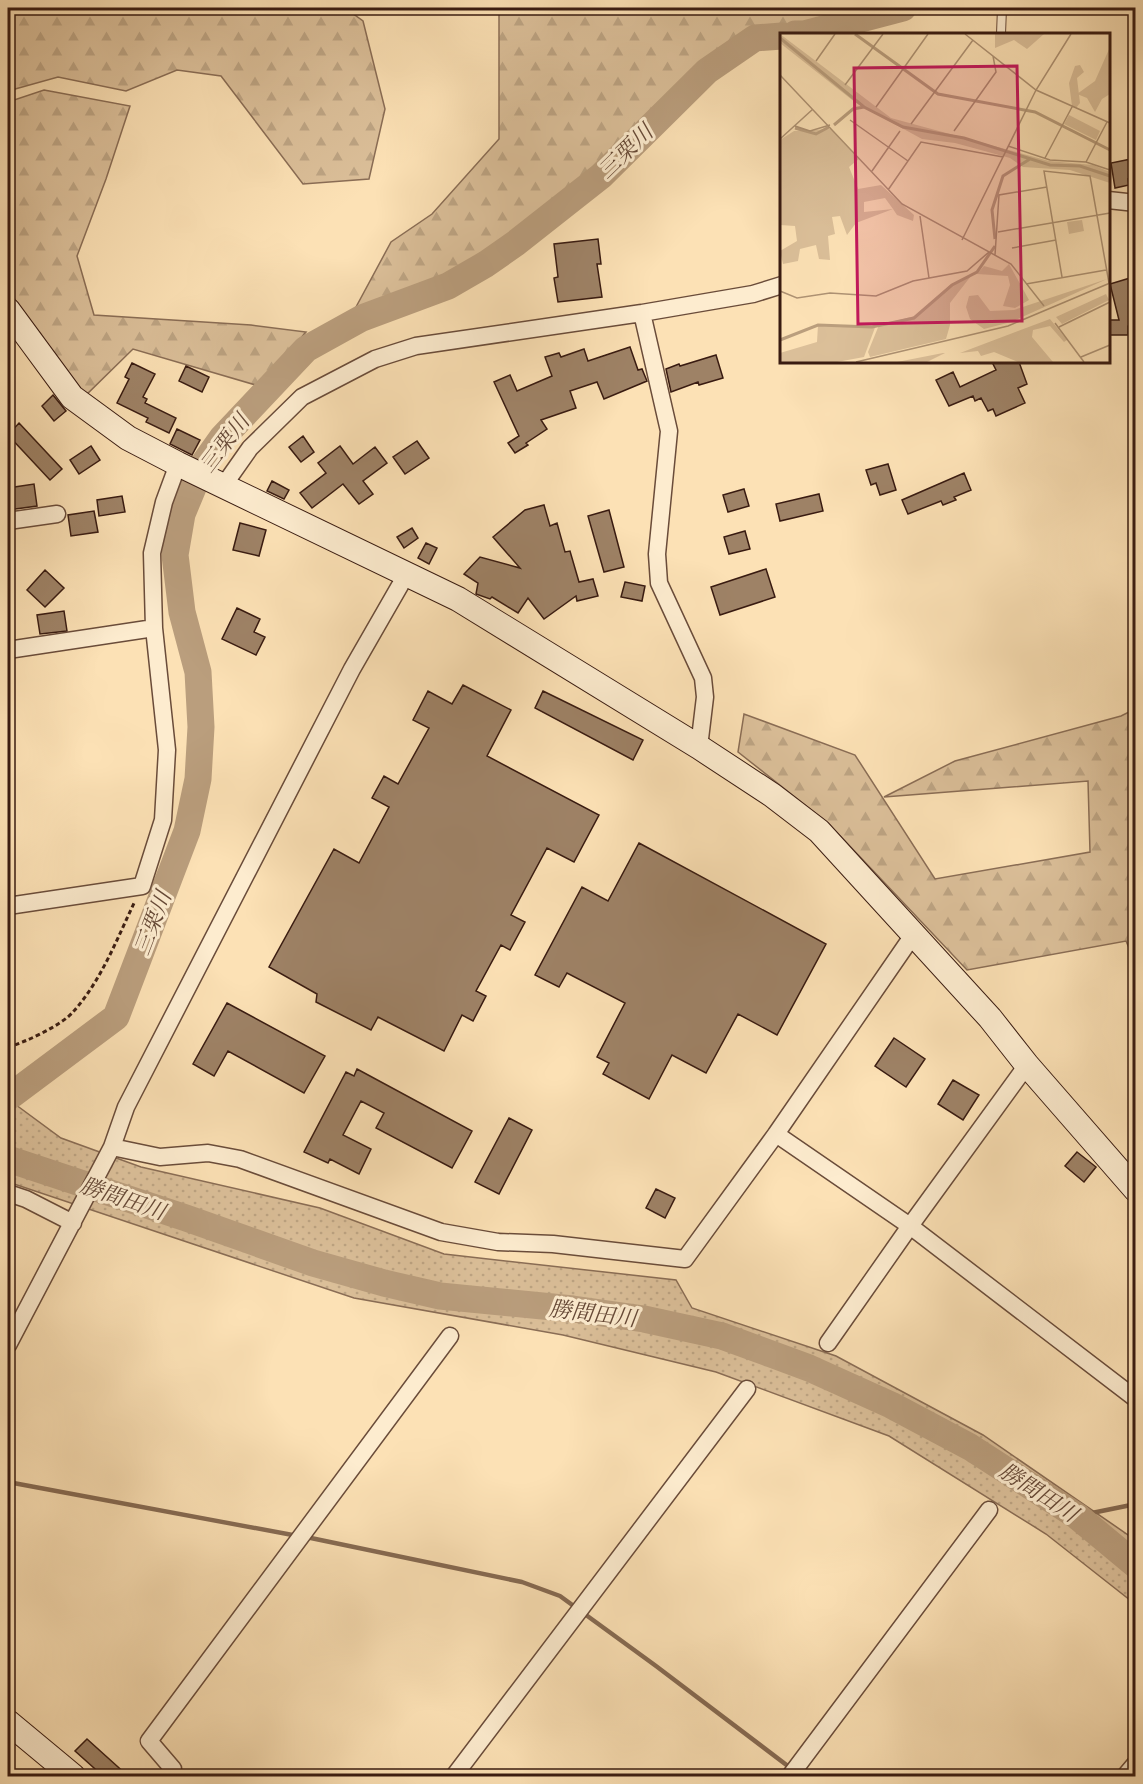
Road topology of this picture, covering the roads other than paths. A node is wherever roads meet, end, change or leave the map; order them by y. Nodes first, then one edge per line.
1 (1002, 8) edge
2 (1001, 33) edge
3 (1110, 200) edge
4 (1136, 203) edge
5 (780, 286) edge
6 (8, 310) edge
7 (642, 313) junction
8 (178, 464) junction
9 (224, 485) junction
10 (57, 514) dead end
11 (8, 521) edge
12 (406, 575) junction
13 (154, 628) junction
14 (8, 650) edge
15 (699, 747) junction
16 (8, 906) edge
17 (915, 934) junction
18 (1027, 1065) junction
19 (776, 1134) junction
20 (110, 1151) junction
21 (1136, 1190) edge
22 (8, 1193) edge
23 (76, 1218) junction
24 (910, 1226) junction
25 (450, 1336) dead end
26 (828, 1343) dead end
27 (8, 1345) edge
28 (747, 1389) dead end
29 (1136, 1399) edge
30 (989, 1510) dead end
31 (8, 1722) edge
32 (1136, 1763) edge
33 (73, 1776) edge
34 (173, 1776) edge
35 (454, 1776) edge
36 (790, 1776) edge
37 (1125, 1776) edge

1 - 2 lane
3 - 4 street
5 - 7 street
6 - 8 street
7 - 9 street
7 - 15 street
8 - 9 street
8 - 13 street
9 - 12 street
10 - 11 street
12 - 15 street
12 - 20 street
13 - 14 street
13 - 16 street
15 - 17 street
17 - 18 street
17 - 19 street
18 - 21 street
18 - 24 street
19 - 20 street
19 - 24 street
20 - 23 street
22 - 23 street
23 - 27 street
24 - 26 street
24 - 29 street
25 - 34 street
28 - 35 street
30 - 36 street
31 - 33 street
32 - 37 street

